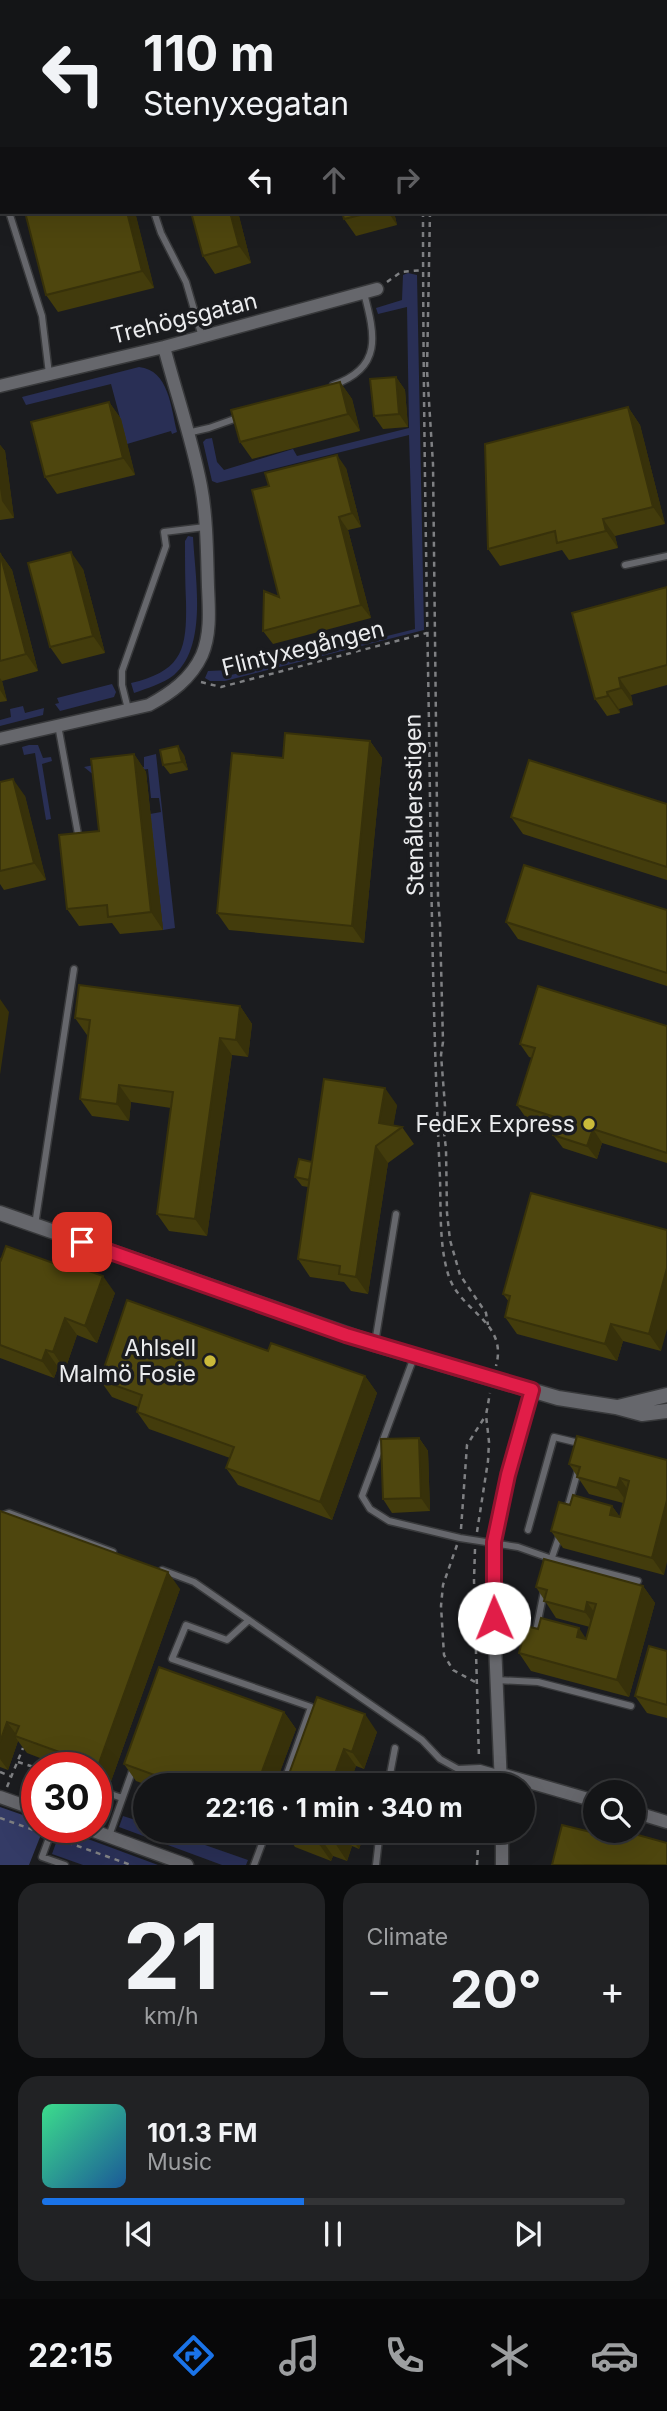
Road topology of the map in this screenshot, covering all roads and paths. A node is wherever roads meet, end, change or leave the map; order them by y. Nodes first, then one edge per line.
1 (10, 214) edge
2 (155, 214) edge
3 (423, 214) edge
4 (430, 214) edge
5 (423, 270) junction
6 (377, 289) joint
7 (364, 293) junction
8 (202, 337) junction
9 (164, 347) junction
10 (49, 374) junction
11 (0, 386) edge
12 (327, 387) edge
13 (248, 415) edge
14 (187, 433) junction
15 (205, 527) junction
16 (667, 556) edge
17 (625, 565) dead end
18 (427, 633) junction
19 (189, 675) junction
20 (128, 709) junction
21 (58, 725) junction
22 (0, 739) edge
23 (78, 834) edge
24 (75, 969) dead end
25 (0, 1213) edge
26 (396, 1214) dead end
27 (35, 1225) junction
28 (488, 1325) junction
29 (375, 1344) junction
30 (415, 1356) junction
31 (493, 1379) junction
32 (532, 1390) junction
33 (667, 1395) edge
34 (616, 1407) junction
35 (667, 1411) edge
36 (486, 1415) dead end
37 (585, 1444) junction
38 (596, 1447) edge
39 (0, 1516) edge
40 (528, 1530) dead end
41 (460, 1538) junction
42 (494, 1542) junction
43 (120, 1555) edge
44 (552, 1559) junction
45 (158, 1569) edge
46 (549, 1571) edge
47 (638, 1581) dead end
48 (546, 1584) edge
49 (249, 1620) junction
50 (533, 1646) edge
51 (496, 1680) junction
52 (477, 1683) dead end
53 (631, 1706) dead end
54 (26, 1741) edge
55 (395, 1748) dead end
56 (18, 1762) junction
57 (21, 1763) edge
58 (135, 1763) edge
59 (0, 1772) edge
60 (287, 1773) edge
61 (390, 1773) edge
62 (489, 1773) edge
63 (501, 1773) edge
64 (10, 1776) junction
65 (535, 1788) edge
66 (3, 1793) edge
67 (112, 1795) edge
68 (122, 1798) junction
69 (583, 1798) edge
70 (21, 1802) edge
71 (646, 1816) edge
72 (0, 1818) edge
73 (667, 1822) edge
74 (112, 1825) edge
75 (21, 1826) edge
76 (112, 1837) edge
77 (47, 1843) edge
78 (70, 1843) edge
79 (262, 1843) edge
80 (379, 1843) edge
81 (478, 1843) edge
82 (502, 1843) edge
83 (42, 1857) junction
84 (39, 1865) edge
85 (65, 1865) edge
86 (131, 1865) edge
87 (187, 1865) edge
88 (254, 1865) edge
89 (376, 1865) edge
90 (477, 1865) edge
91 (502, 1865) edge

1 - 10 lane
2 - 8 lane
3 - 5 path, Stenåldersstigen
4 - 28 path
5 - 6 path
5 - 18 path, Stenåldersstigen
6 - 7 street, Trehögsgatan
7 - 8 street, Trehögsgatan
7 - 12 lane
8 - 9 street, Trehögsgatan
9 - 10 street, Trehögsgatan
9 - 14 street
10 - 11 street, Trehögsgatan
13 - 14 lane
14 - 15 street
15 - 19 street
15 - 20 lane
16 - 17 lane
18 - 19 path, Flintyxegången
18 - 28 path, Stenåldersstigen
19 - 20 street
20 - 21 street
21 - 22 street
21 - 23 lane
24 - 27 lane
25 - 27 street
26 - 29 lane
27 - 29 street
28 - 31 path, Stenåldersstigen
29 - 30 street
30 - 31 street
30 - 41 lane
31 - 32 street
32 - 34 street
32 - 42 street
33 - 34 street
34 - 35 street
36 - 41 path
37 - 38 lane
37 - 40 lane
37 - 44 lane
39 - 43 lane
41 - 42 lane
41 - 52 path
42 - 44 lane
42 - 51 street
44 - 46 lane
44 - 47 lane
45 - 49 lane
48 - 50 lane
49 - 60 lane
49 - 62 lane
51 - 53 lane
51 - 63 street
54 - 56 path
55 - 61 lane
56 - 57 path
56 - 64 path
58 - 68 lane
59 - 64 path
64 - 66 path
65 - 69 street
66 - 70 street
67 - 68 lane
68 - 74 lane
71 - 73 street
72 - 75 path
76 - 87 street
77 - 83 lane
78 - 86 path
79 - 88 lane
80 - 89 lane
81 - 90 path
82 - 91 street
83 - 84 lane
83 - 85 lane

